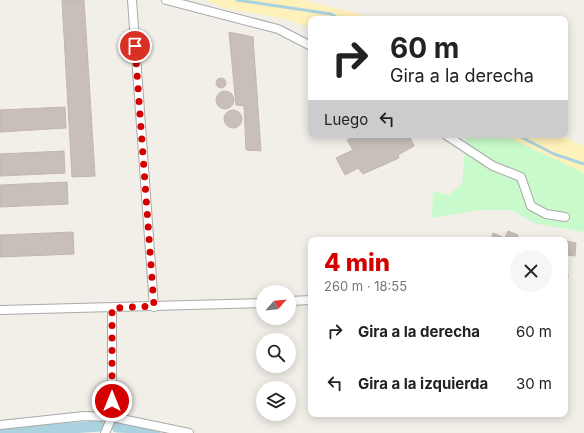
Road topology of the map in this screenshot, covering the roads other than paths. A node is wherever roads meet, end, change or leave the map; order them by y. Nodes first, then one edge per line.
1 (132, 0) edge
2 (166, 0) edge
3 (308, 44) edge
4 (451, 138) edge
5 (565, 217) dead end
6 (308, 300) edge
7 (296, 301) edge
8 (256, 303) edge
9 (154, 306) junction
10 (112, 308) junction
11 (0, 310) edge
12 (112, 417) junction
13 (0, 426) edge
14 (105, 433) edge
15 (189, 433) edge

1 - 9 street
2 - 3 street
4 - 5 street
6 - 7 street
8 - 9 street
9 - 10 street
10 - 11 street
10 - 12 street
12 - 13 street
12 - 14 street
12 - 15 street

